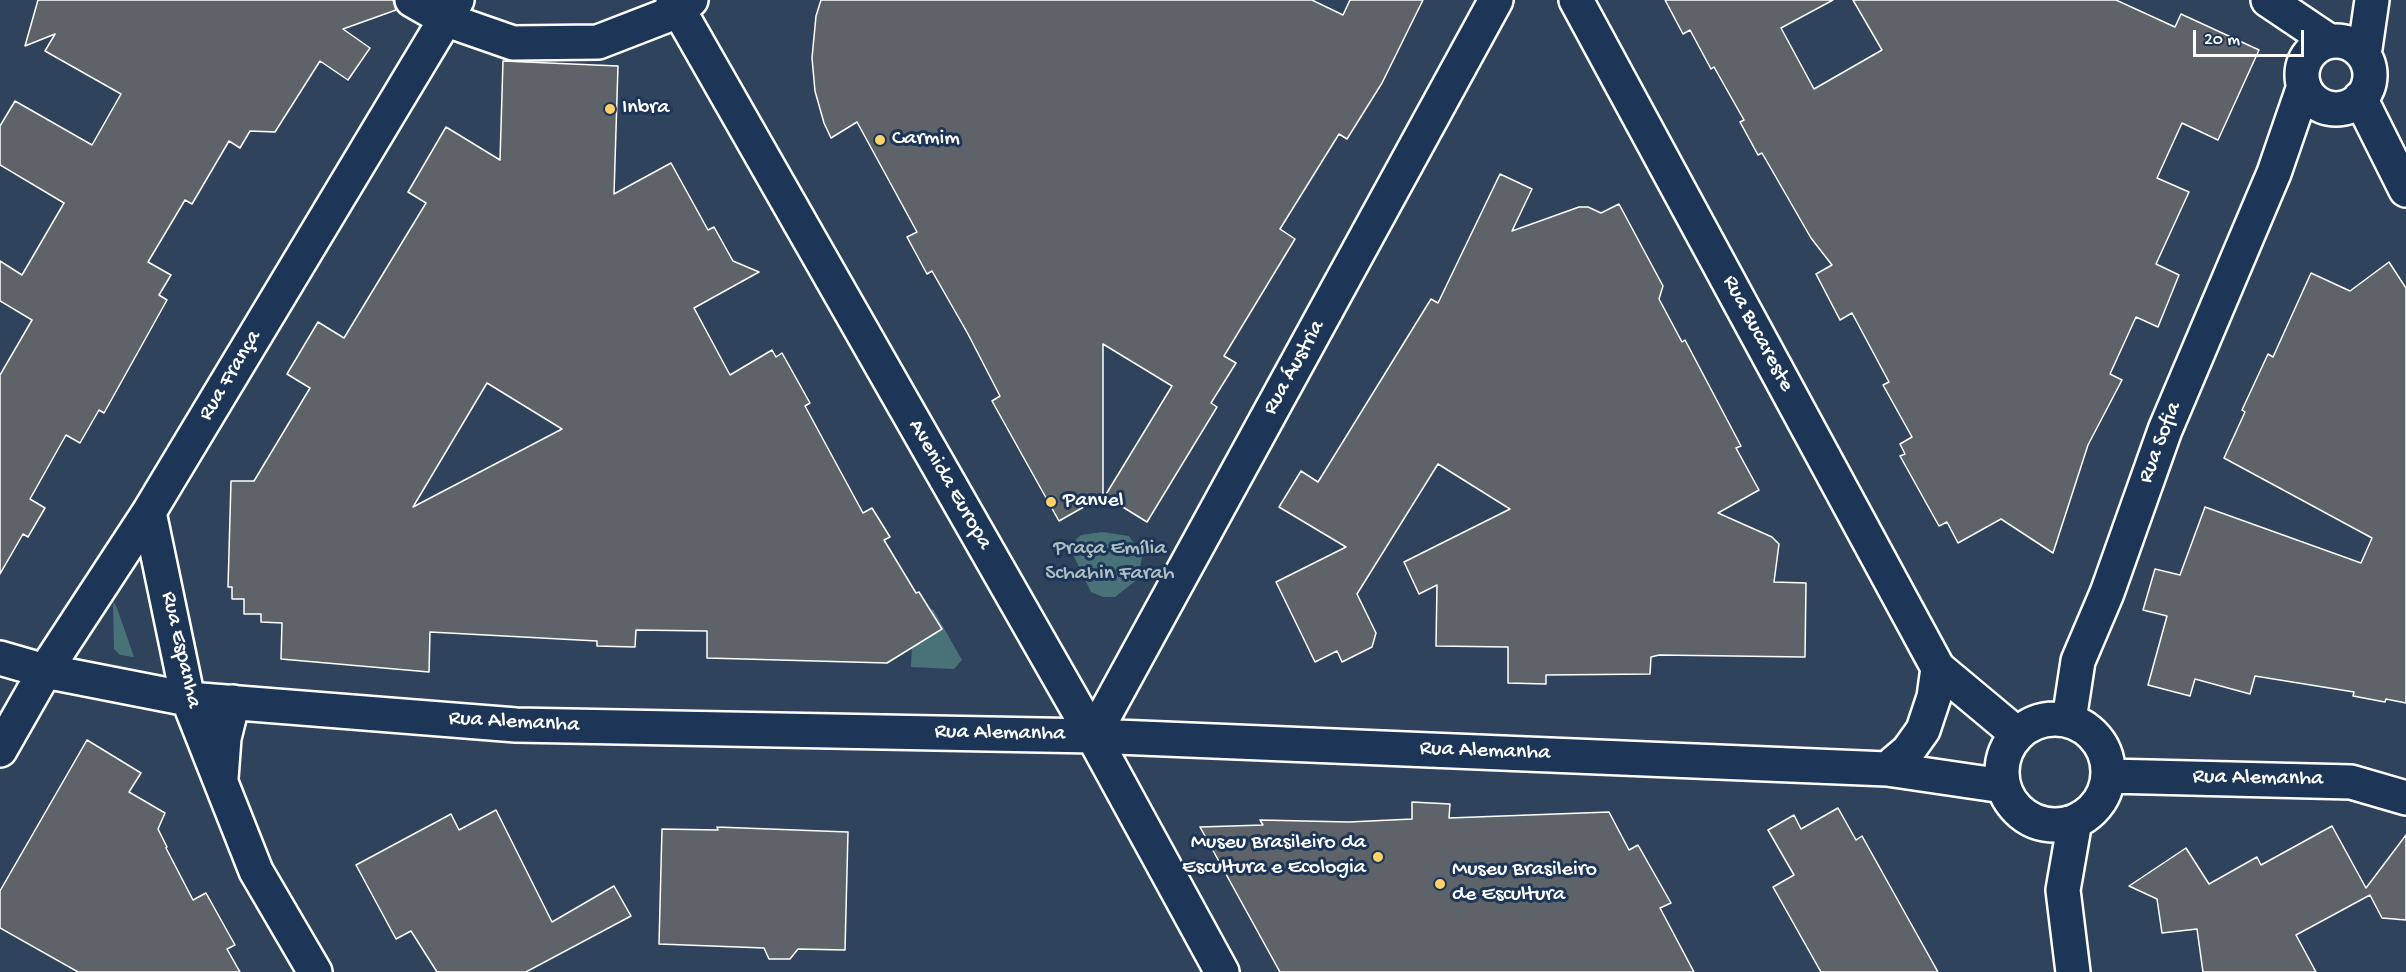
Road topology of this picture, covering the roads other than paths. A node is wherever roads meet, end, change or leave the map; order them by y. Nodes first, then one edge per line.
1 (411, 0) edge
2 (1496, 0) edge
3 (1576, 0) edge
4 (2372, 0) edge
5 (681, 4) edge
6 (2274, 4) edge
7 (452, 10) edge
8 (2338, 48) junction
9 (2315, 97) junction
10 (2360, 98) junction
11 (2406, 190) edge
12 (149, 512) junction
13 (0, 658) edge
14 (1938, 668) junction
15 (45, 671) junction
16 (188, 699) junction
17 (233, 702) junction
18 (2069, 720) junction
19 (2017, 734) junction
20 (1093, 736) junction
21 (0, 750) edge
22 (1887, 769) junction
23 (2109, 776) junction
24 (221, 785) junction
25 (2003, 786) junction
26 (2406, 798) edge
27 (2075, 822) junction
28 (315, 972) edge
29 (1222, 972) edge
30 (2073, 972) edge

1 - 7 street
2 - 20 street, Rua Áustria
3 - 14 street, Rua Bucareste
4 - 8 street
5 - 7 street
5 - 20 street, Avenida Europa
6 - 8 street
7 - 12 street, Rua França
8 - 9 street
8 - 10 street
9 - 10 street
9 - 18 street, Rua Sofia
10 - 11 street
12 - 15 street, Rua França
12 - 16 street, Rua Espanha
13 - 15 street, Rua Alemanha
14 - 19 street, Rua Bucareste
14 - 22 street
15 - 16 street, Rua Alemanha
15 - 21 street, Rua França
16 - 17 street, Rua Alemanha
16 - 24 street, Rua Espanha
17 - 20 street, Rua Alemanha
17 - 24 street, Rua Espanha
18 - 19 street
18 - 23 street
19 - 25 street
20 - 22 street, Rua Alemanha
20 - 29 street, Avenida Europa
22 - 25 street, Rua Alemanha
23 - 26 street, Rua Alemanha
23 - 27 street
24 - 28 street, Rua Espanha
25 - 27 street
27 - 30 street

